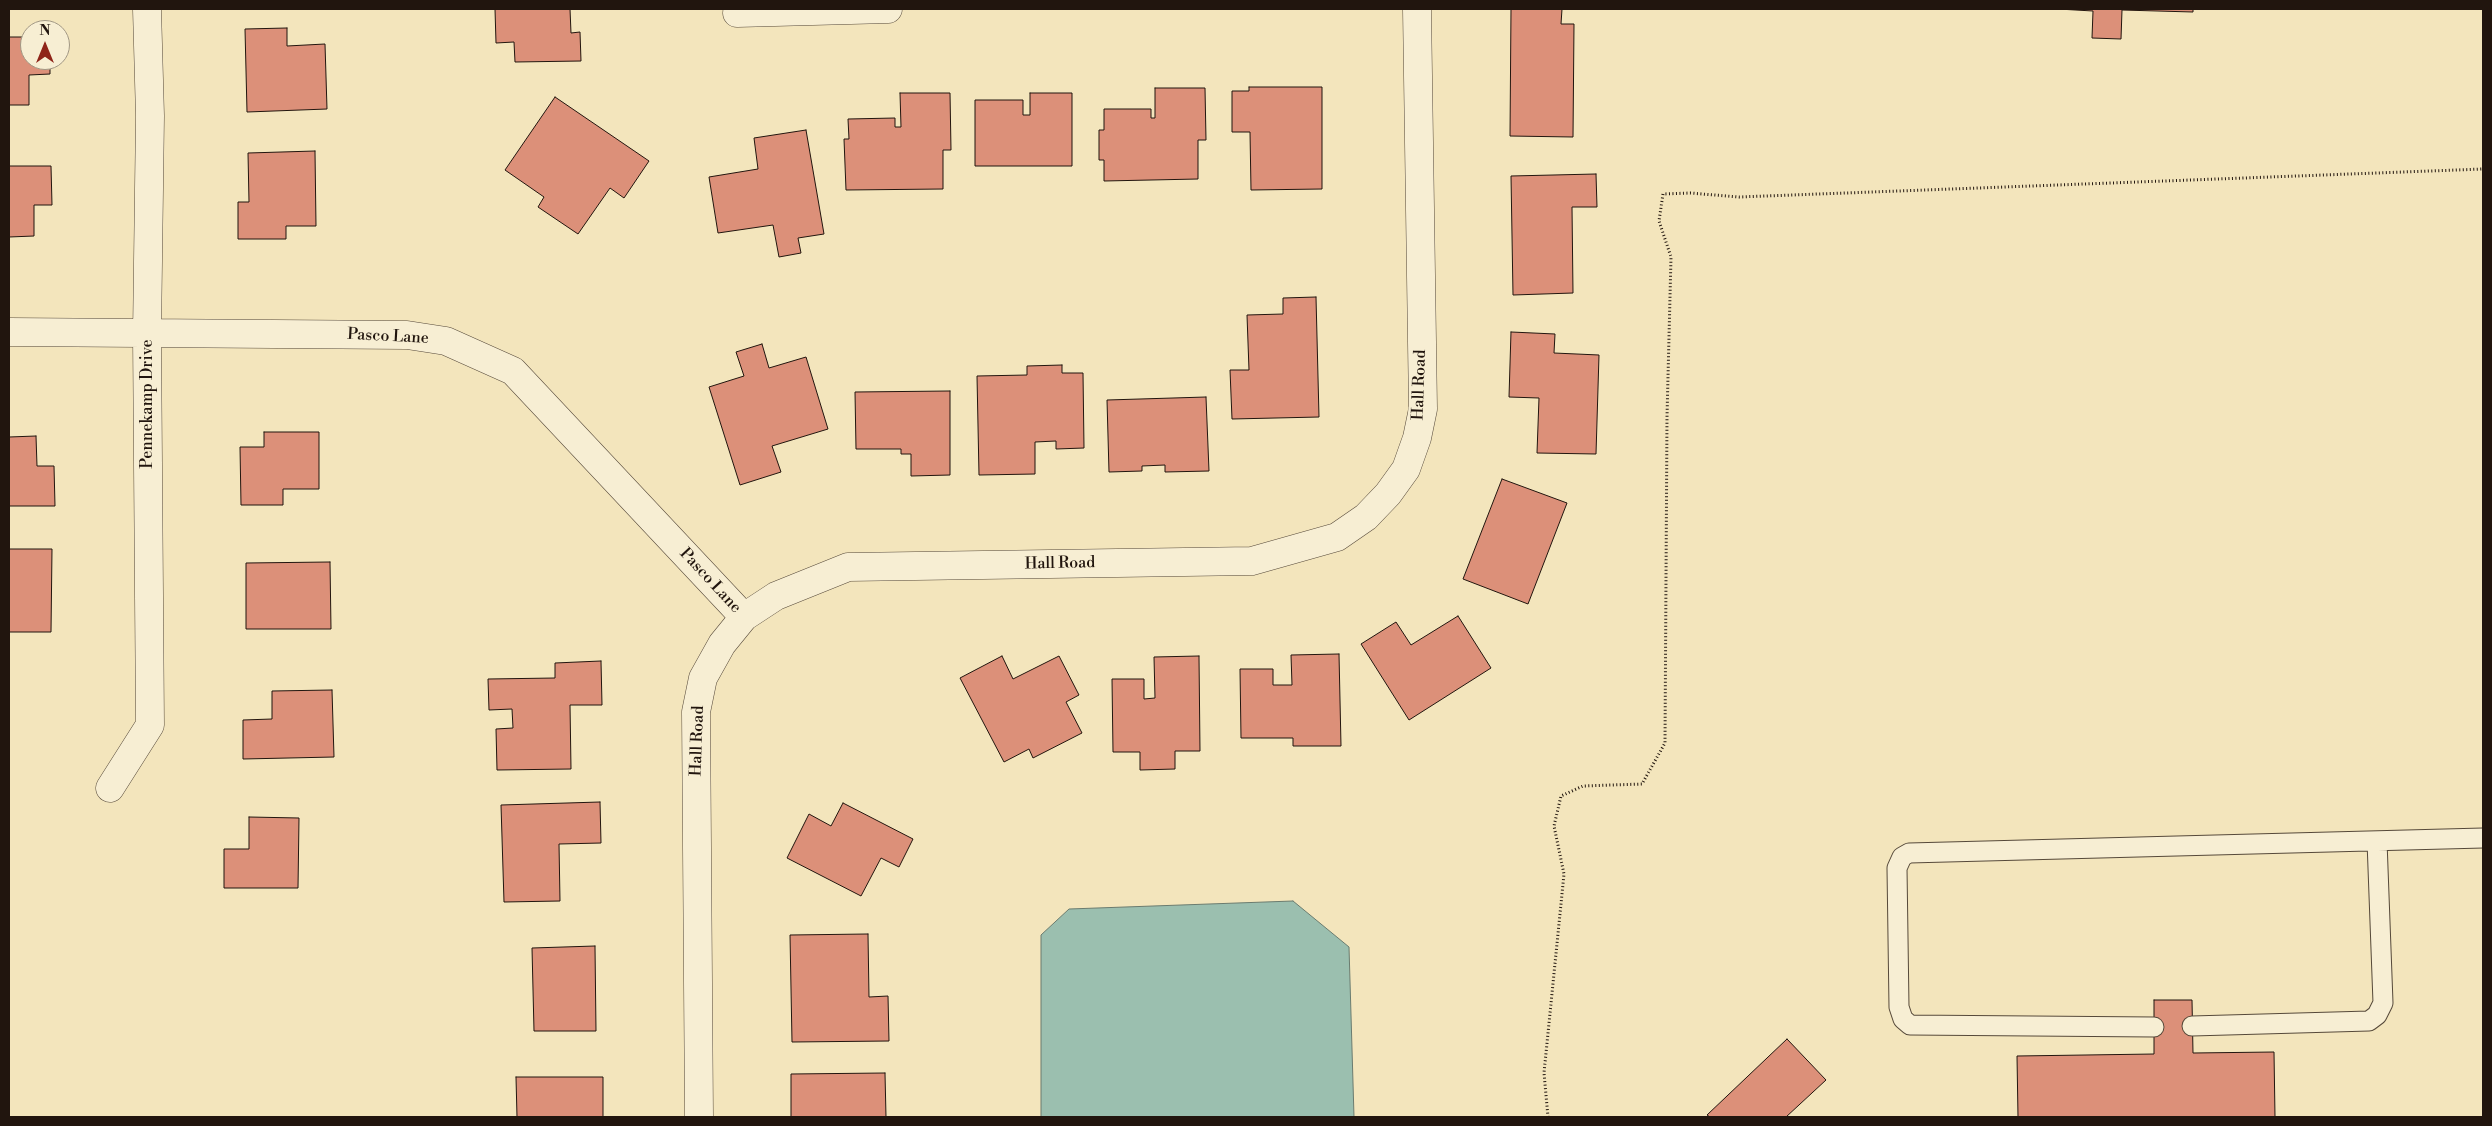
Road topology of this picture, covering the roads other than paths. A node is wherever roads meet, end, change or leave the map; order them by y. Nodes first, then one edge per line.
1 (148, 9) edge
2 (888, 9) edge
3 (1417, 9) edge
4 (737, 13) dead end
5 (9, 332) edge
6 (147, 334) junction
7 (744, 617) junction
8 (110, 788) dead end
9 (2483, 838) edge
10 (2377, 841) junction
11 (2192, 1026) dead end
12 (2154, 1027) dead end
13 (699, 1117) edge

1 - 6 street, Pennekamp Drive
2 - 4 street
3 - 7 street, Hall Road
5 - 6 street, Pasco Lane
6 - 7 street, Pasco Lane
6 - 8 street, Pennekamp Drive
7 - 13 street, Hall Road
9 - 10 lane
10 - 11 lane
10 - 12 lane

